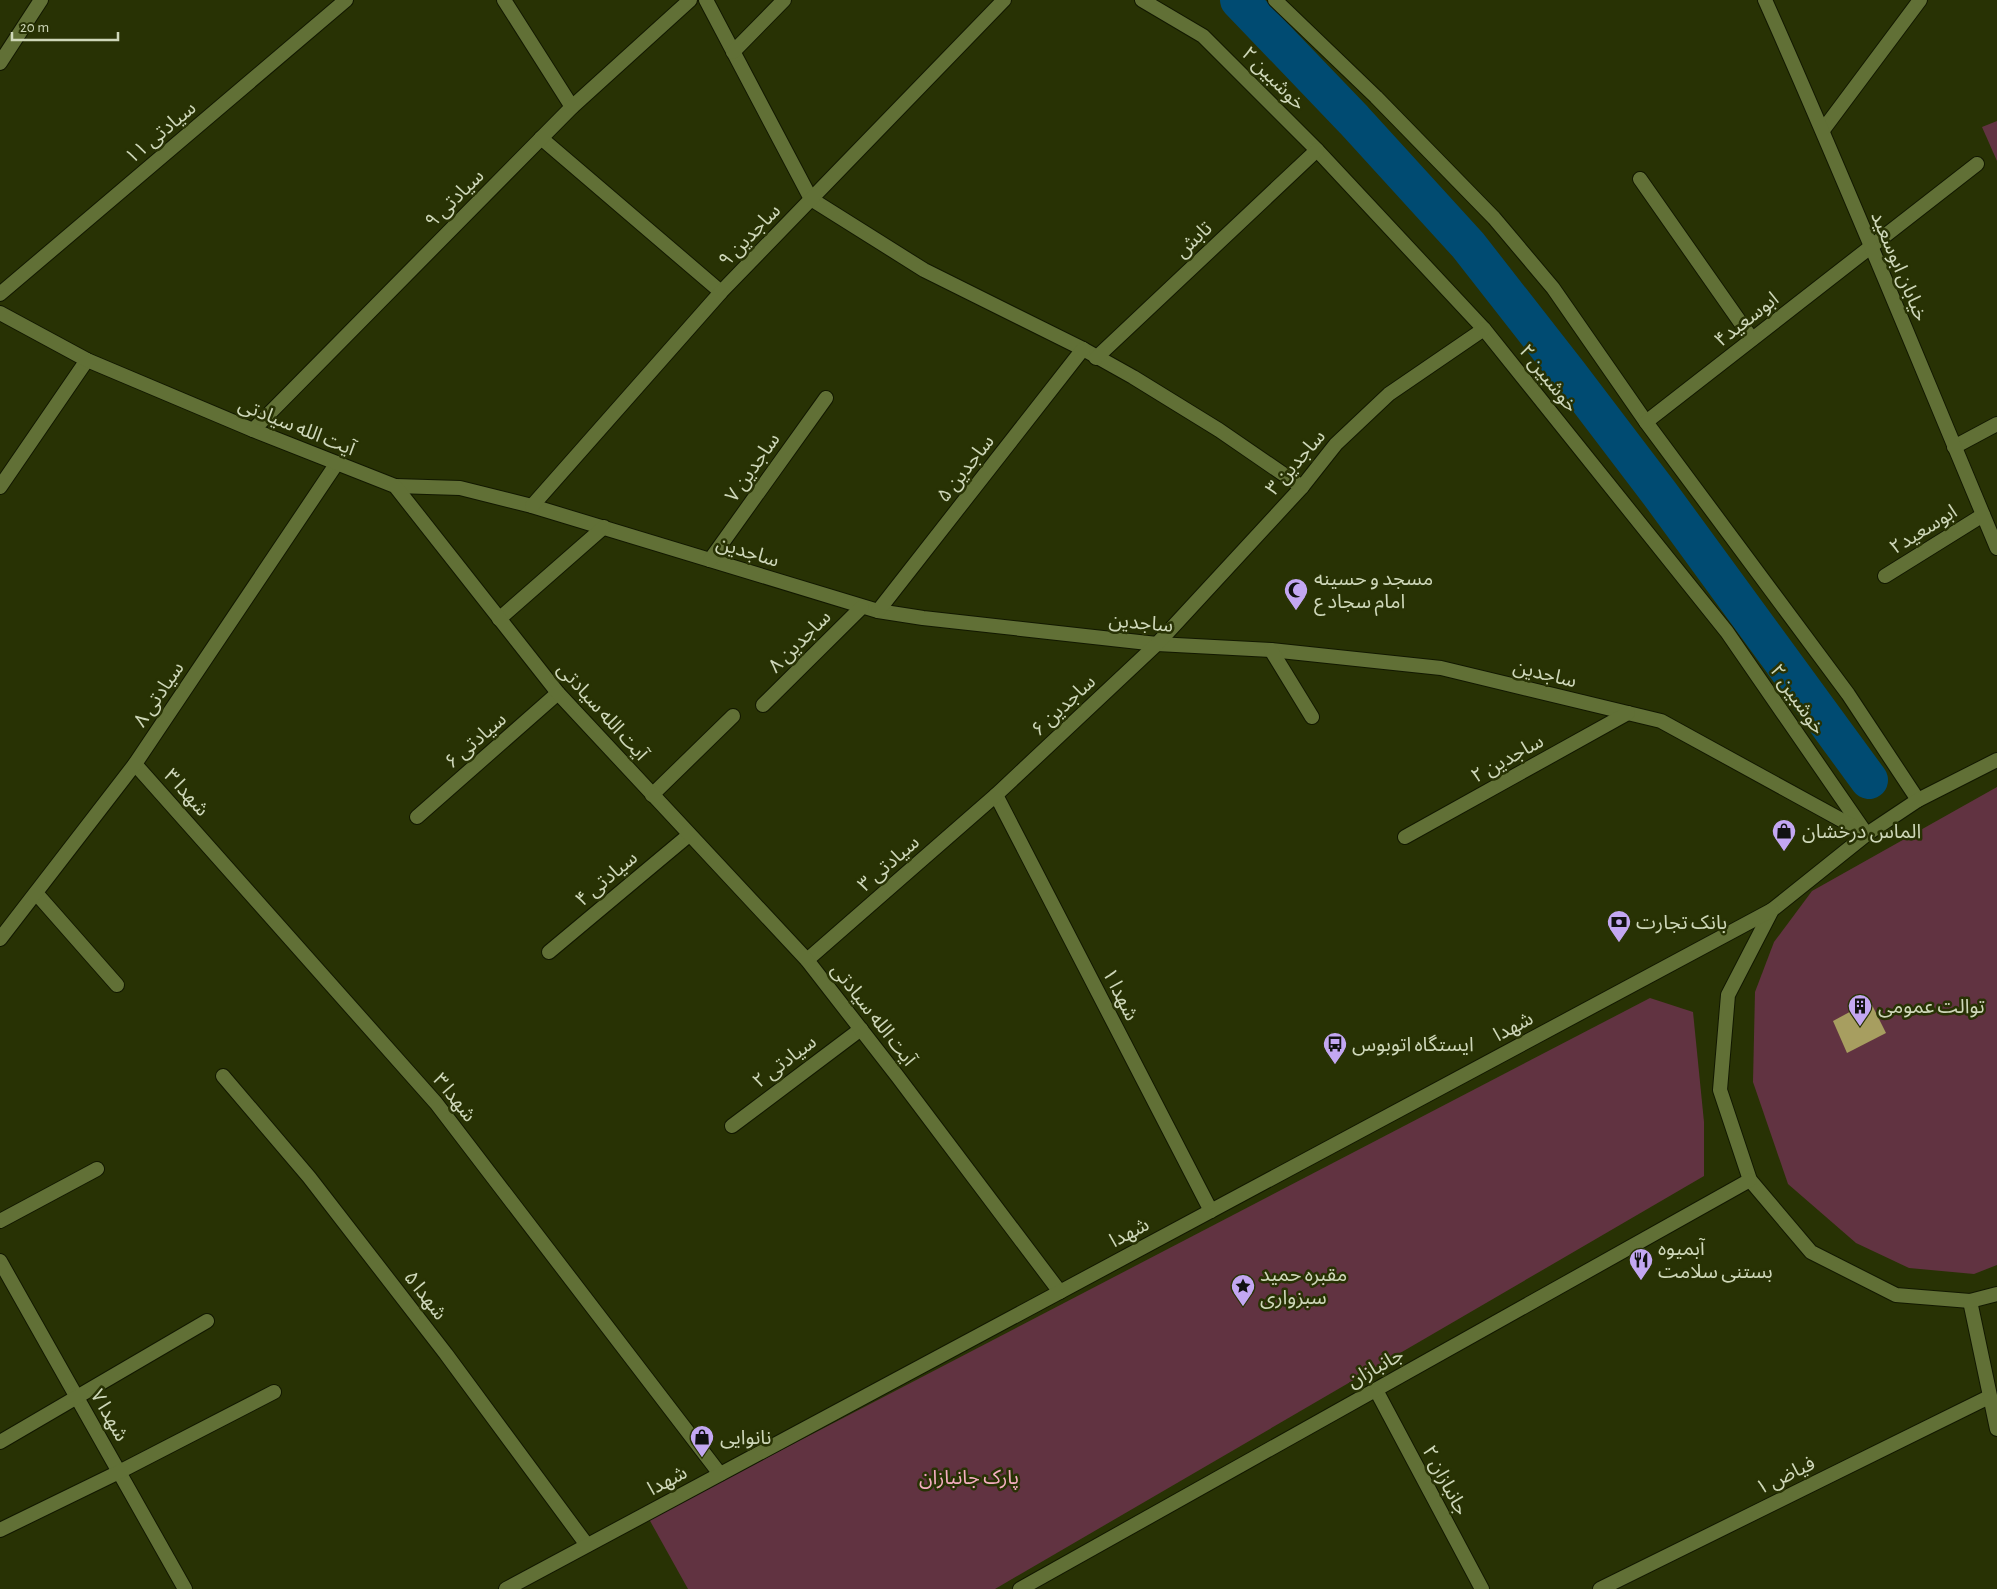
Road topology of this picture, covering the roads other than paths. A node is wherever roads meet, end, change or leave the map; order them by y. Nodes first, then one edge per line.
1 (41, 0) edge
2 (346, 0) edge
3 (504, 0) edge
4 (690, 0) edge
5 (706, 0) edge
6 (784, 0) edge
7 (1004, 0) edge
8 (1142, 0) edge
9 (1275, 0) edge
10 (1765, 0) edge
11 (1920, 0) edge
12 (734, 52) junction
13 (0, 63) edge
14 (572, 107) junction
15 (1823, 130) junction
16 (541, 138) junction
17 (1317, 150) junction
18 (1977, 164) dead end
19 (1640, 179) dead end
20 (811, 199) junction
21 (1870, 247) junction
22 (722, 292) junction
23 (0, 294) edge
24 (0, 313) edge
25 (1484, 329) junction
26 (1752, 339) junction
27 (1083, 349) junction
28 (1096, 358) junction
29 (87, 360) junction
30 (826, 398) dead end
31 (1646, 422) junction
32 (1997, 424) edge
33 (252, 430) junction
34 (1954, 447) junction
35 (337, 463) junction
36 (0, 486) edge
37 (395, 486) junction
38 (1302, 487) junction
39 (532, 506) junction
40 (1983, 515) junction
41 (604, 527) junction
42 (1997, 548) edge
43 (710, 560) junction
44 (1885, 576) dead end
45 (862, 607) junction
46 (878, 611) junction
47 (499, 619) junction
48 (1157, 644) junction
49 (1271, 650) junction
50 (558, 693) junction
51 (763, 705) dead end
52 (1628, 713) junction
53 (733, 716) dead end
54 (1312, 717) dead end
55 (1997, 760) edge
56 (135, 764) junction
57 (652, 795) junction
58 (996, 795) junction
59 (1918, 800) junction
60 (417, 817) dead end
61 (689, 834) junction
62 (1867, 834) junction
63 (1405, 837) dead end
64 (36, 893) junction
65 (1772, 910) junction
66 (0, 940) edge
67 (549, 952) dead end
68 (807, 960) junction
69 (117, 985) dead end
70 (861, 1029) junction
71 (223, 1076) dead end
72 (732, 1126) dead end
73 (97, 1169) dead end
74 (1750, 1180) junction
75 (1211, 1211) junction
76 (0, 1221) edge
77 (0, 1261) edge
78 (1060, 1292) junction
79 (1997, 1294) edge
80 (1970, 1301) junction
81 (207, 1321) dead end
82 (1376, 1390) junction
83 (274, 1392) dead end
84 (77, 1397) junction
85 (1989, 1397) junction
86 (1997, 1429) edge
87 (0, 1442) edge
88 (119, 1472) junction
89 (720, 1474) junction
90 (0, 1530) edge
91 (587, 1546) junction
92 (185, 1589) edge
93 (506, 1589) edge
94 (1020, 1589) edge
95 (1482, 1589) edge
96 (1600, 1589) edge

1 - 13 street
2 - 23 street, سیادتی ۱۱
3 - 14 street
4 - 14 street, سیادتی ۹
5 - 12 street
6 - 12 street
7 - 20 street, ساجدین ۹
8 - 17 street, خوشبین ۲
9 - 31 street, خوشبین ۲
10 - 15 street, خیابان ابوسعید
11 - 15 street
12 - 20 street
14 - 16 street, سیادتی ۹
15 - 21 street, خیابان ابوسعید
16 - 22 street
16 - 33 street, سیادتی ۹
17 - 25 street, خوشبین ۲
17 - 28 street, تابش
18 - 21 street, ابوسعید۴
19 - 26 street
20 - 22 street, ساجدین ۹
20 - 27 street
21 - 26 street, ابوسعید۴
21 - 34 street, خیابان ابوسعید
22 - 39 street, ساجدین ۹
24 - 29 street, آیت الله سیادتی
25 - 38 street, ساجدین ۳
25 - 62 street, خوشبین ۲
26 - 31 street, ابوسعید۴
27 - 28 street
27 - 46 street, ساجدین ۵
28 - 38 street
29 - 33 street, آیت الله سیادتی
29 - 36 street
30 - 43 street, ساجدین ۷
31 - 59 street, خوشبین ۲
32 - 34 street
33 - 35 street, آیت الله سیادتی
34 - 40 street, خیابان ابوسعید
35 - 37 street, آیت الله سیادتی
35 - 56 street, سیادتی ۸
37 - 39 street, ساجدین
37 - 47 street, آیت الله سیادتی
38 - 48 street, ساجدین ۳
39 - 41 street, ساجدین
40 - 42 street, خیابان ابوسعید
40 - 44 street, ابوسعید۲
41 - 43 street, ساجدین
41 - 47 street
43 - 45 street, ساجدین
45 - 46 street, ساجدین
45 - 51 street, ساجدین ۸
46 - 48 street, ساجدین
47 - 50 street, آیت الله سیادتی
48 - 49 street, ساجدین
48 - 58 street, ساجدین ۶
49 - 52 street, ساجدین
49 - 54 street
50 - 57 street, آیت الله سیادتی
50 - 60 street, سیادتی ۶
52 - 62 street, ساجدین
52 - 63 street, ساجدین ۲
53 - 57 street
55 - 59 street
56 - 64 street, سیادتی ۸
56 - 89 street, شهدا ۳
57 - 61 street, آیت الله سیادتی
58 - 68 street, سیادتی ۳
58 - 75 street, شهدا ۱
59 - 62 street
61 - 67 street, سیادتی ۴
61 - 68 street, آیت الله سیادتی
62 - 65 street
64 - 66 street, سیادتی ۸
64 - 69 street
65 - 74 street
65 - 75 street, شهدا
68 - 70 street, آیت الله سیادتی
70 - 72 street, سیادتی ۲
70 - 78 street, آیت الله سیادتی
71 - 91 street, شهدا ۵
73 - 76 street
74 - 80 street
74 - 82 street, جانبازان
75 - 78 street, شهدا
77 - 84 street, شهدا ۷
78 - 89 street, شهدا
79 - 80 street
80 - 85 street
81 - 84 street
82 - 94 street, جانبازان
82 - 95 street, جانبازان ۲
83 - 88 street
84 - 87 street
84 - 88 street, شهدا ۷
85 - 86 street
85 - 96 street, فیاض ۱
88 - 90 street
88 - 92 street, شهدا ۷
89 - 91 street, شهدا
91 - 93 street, شهدا

